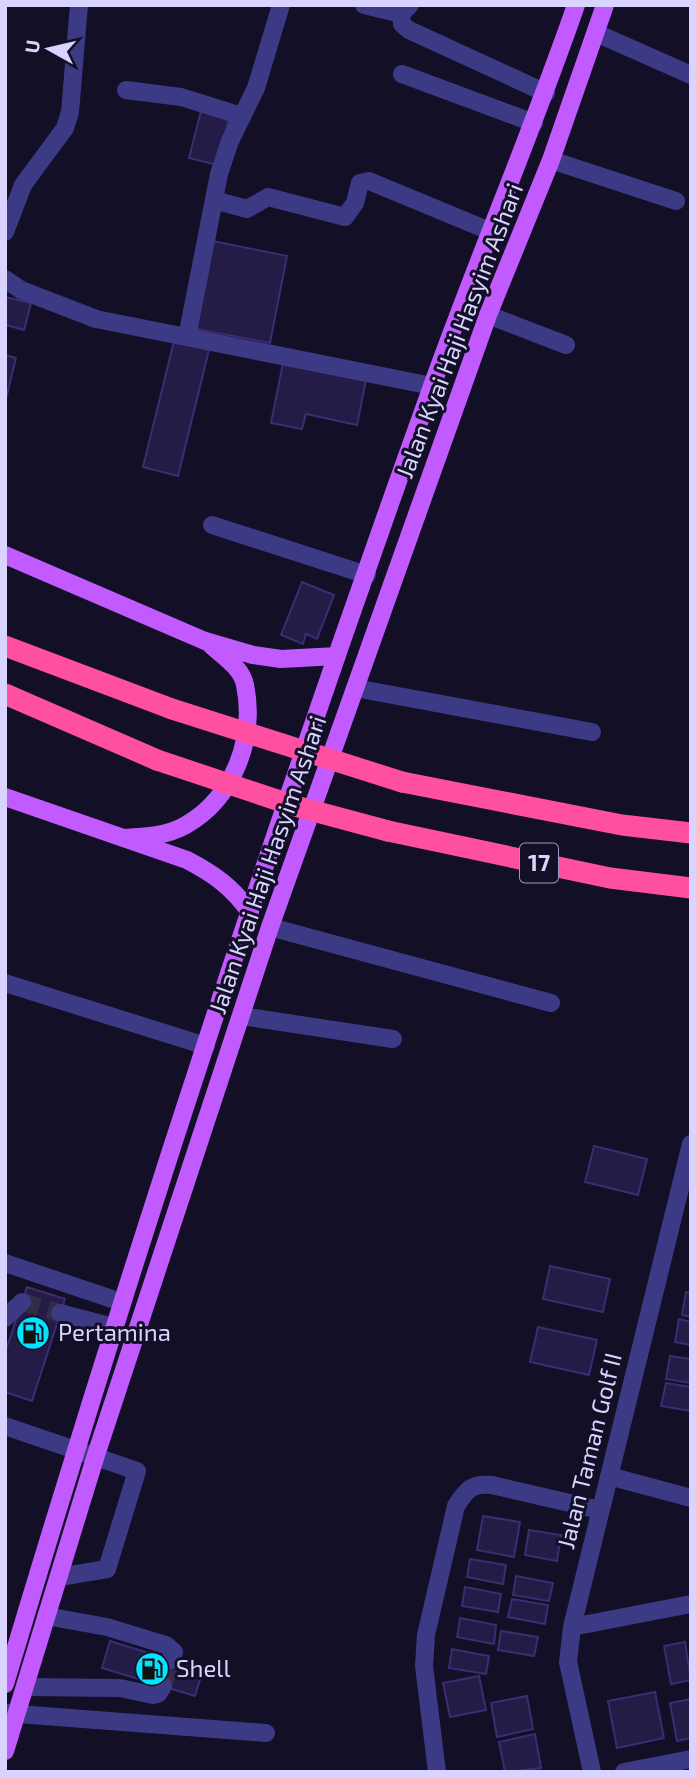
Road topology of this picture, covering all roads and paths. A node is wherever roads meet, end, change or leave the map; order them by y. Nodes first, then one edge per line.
1 (79, 5) edge
2 (281, 5) edge
3 (364, 5) edge
4 (576, 5) edge
5 (605, 5) edge
6 (405, 9) edge
7 (596, 33) junction
8 (402, 74) dead end
9 (691, 75) edge
10 (126, 90) dead end
11 (546, 93) junction
12 (242, 116) junction
13 (534, 123) junction
14 (551, 160) junction
15 (214, 200) junction
16 (676, 201) dead end
17 (5, 232) edge
18 (492, 232) junction
19 (5, 279) edge
20 (488, 315) junction
21 (187, 337) junction
22 (566, 345) dead end
23 (432, 386) junction
24 (212, 525) dead end
25 (5, 555) edge
26 (367, 575) junction
27 (205, 641) junction
28 (5, 646) edge
29 (337, 656) junction
30 (355, 688) junction
31 (5, 694) edge
32 (592, 732) dead end
33 (5, 797) edge
34 (691, 834) edge
35 (124, 838) junction
36 (691, 888) edge
37 (250, 912) junction
38 (270, 927) junction
39 (5, 983) edge
40 (551, 1003) dead end
41 (241, 1016) junction
42 (393, 1039) dead end
43 (206, 1045) junction
44 (691, 1144) edge
45 (5, 1263) edge
46 (22, 1302) dead end
47 (121, 1303) junction
48 (60, 1313) tunnel mouth
49 (5, 1318) edge
50 (113, 1327) junction
51 (135, 1334) junction
52 (5, 1426) edge
53 (74, 1451) junction
54 (95, 1458) junction
55 (609, 1476) junction
56 (691, 1497) edge
57 (600, 1510) junction
58 (59, 1577) junction
59 (691, 1604) edge
60 (46, 1616) junction
61 (572, 1628) junction
62 (171, 1660) dead end
63 (5, 1684) edge
64 (163, 1686) dead end
65 (25, 1687) junction
66 (11, 1714) edge
67 (266, 1733) dead end
68 (5, 1751) edge
69 (691, 1759) edge
70 (437, 1772) edge
71 (592, 1772) edge
72 (624, 1772) edge

1 - 17 street
2 - 12 street
3 - 6 street
4 - 11 main road, Jalan Kyai Haji Hasyim Ashari
5 - 7 main road, Jalan Kyai Haji Hasyim Ashari
6 - 11 street
7 - 9 street
7 - 14 main road, Jalan Kyai Haji Hasyim Ashari
8 - 13 street
10 - 12 street
11 - 13 main road, Jalan Kyai Haji Hasyim Ashari
12 - 15 street
13 - 18 main road, Jalan Kyai Haji Hasyim Ashari
14 - 16 street
14 - 20 main road, Jalan Kyai Haji Hasyim Ashari
15 - 18 street
15 - 21 street
18 - 23 main road, Jalan Kyai Haji Hasyim Ashari
19 - 21 street
20 - 22 street
20 - 30 main road, Jalan Kyai Haji Hasyim Ashari
21 - 23 street
23 - 26 main road, Jalan Kyai Haji Hasyim Ashari
24 - 26 street
25 - 27 main road
26 - 29 main road, Jalan Kyai Haji Hasyim Ashari
27 - 29 main road
27 - 35 main road
28 - 34 highway, 17, bridge
29 - 37 main road, Jalan Kyai Haji Hasyim Ashari
30 - 32 street
30 - 38 main road, Jalan Kyai Haji Hasyim Ashari
31 - 36 highway, 17, bridge
33 - 35 main road
35 - 37 main road
37 - 43 main road, Jalan Kyai Haji Hasyim Ashari
38 - 40 street
38 - 41 main road, Jalan Kyai Haji Hasyim Ashari
39 - 43 street
41 - 42 street
41 - 51 main road, Jalan Kyai Haji Hasyim Ashari
43 - 47 main road, Jalan Kyai Haji Hasyim Ashari
44 - 55 street, Jalan Taman Golf II
45 - 47 street
46 - 49 street
47 - 50 main road, Jalan Kyai Haji Hasyim Ashari
48 - 50 street
50 - 51 main road
50 - 53 main road, Jalan Kyai Haji Hasyim Ashari
51 - 54 main road, Jalan Kyai Haji Hasyim Ashari
52 - 53 street
53 - 54 street
53 - 63 main road, Jalan Kyai Haji Hasyim Ashari
54 - 58 main road, Jalan Kyai Haji Hasyim Ashari
54 - 58 street
55 - 56 street
55 - 57 street, Jalan Taman Golf II
57 - 61 street, Jalan Taman Golf II
57 - 70 street
58 - 60 main road, Jalan Kyai Haji Hasyim Ashari
59 - 61 street
60 - 62 street
60 - 65 main road, Jalan Kyai Haji Hasyim Ashari
61 - 71 street, Jalan Taman Golf II
64 - 65 street
65 - 66 main road, Jalan Kyai Haji Hasyim Ashari
66 - 67 street
66 - 68 main road, Jalan Kyai Haji Hasyim Ashari
69 - 72 street

